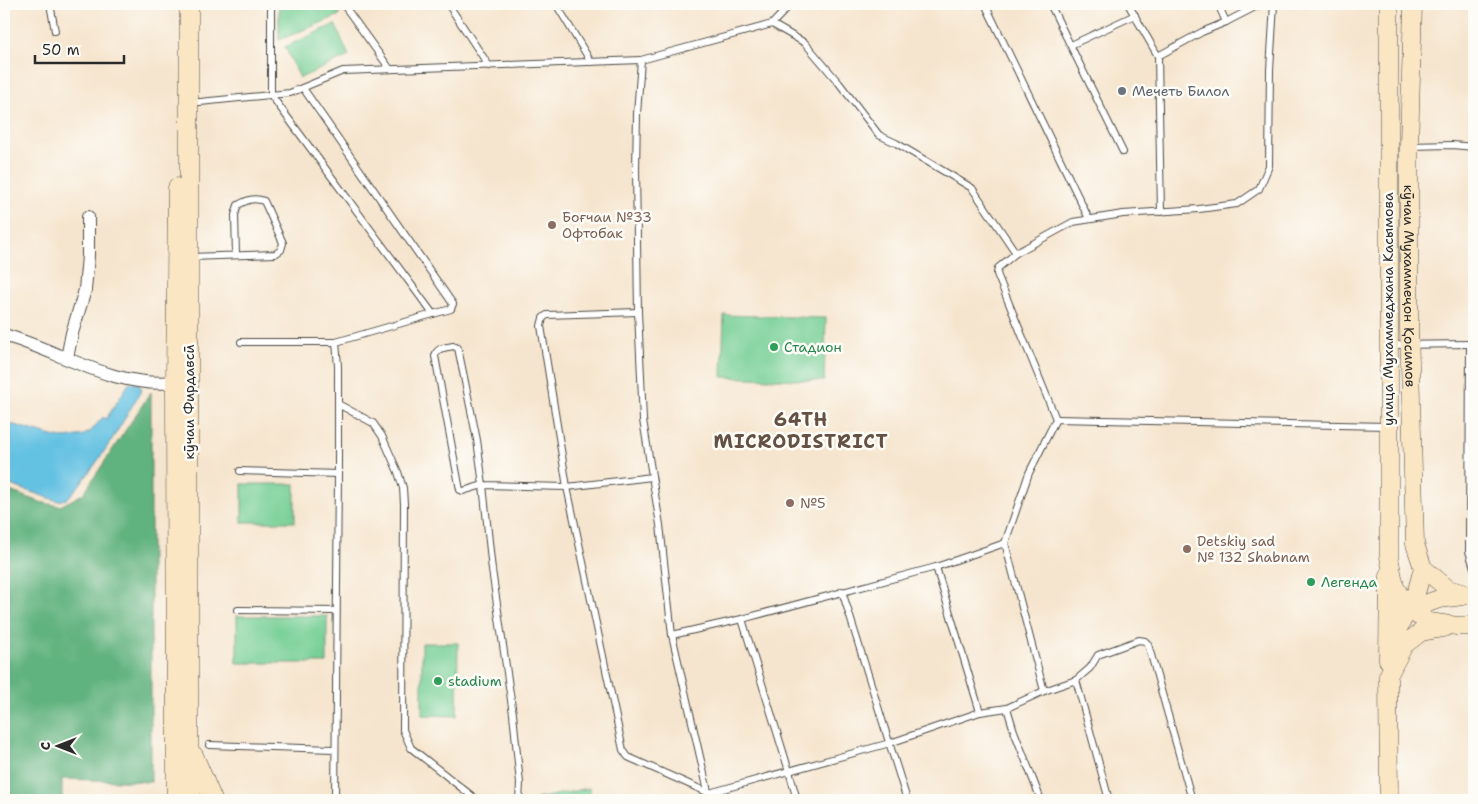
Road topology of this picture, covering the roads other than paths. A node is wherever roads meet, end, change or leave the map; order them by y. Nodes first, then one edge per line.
1 (50, 4) edge
2 (178, 4) edge
3 (189, 4) edge
4 (271, 4) edge
5 (343, 4) edge
6 (448, 4) edge
7 (556, 4) edge
8 (791, 4) edge
9 (985, 4) edge
10 (1050, 4) edge
11 (1128, 4) edge
12 (1218, 4) edge
13 (1261, 4) edge
14 (1274, 4) edge
15 (1389, 4) edge
16 (1414, 4) edge
17 (1134, 15) junction
18 (1226, 22) junction
19 (772, 24) junction
20 (55, 31) dead end
21 (1071, 45) junction
22 (1158, 56) junction
23 (641, 60) junction
24 (591, 62) junction
25 (489, 66) junction
26 (390, 69) junction
27 (303, 88) junction
28 (271, 95) junction
29 (183, 104) junction
30 (1409, 146) junction
31 (1474, 147) edge
32 (1124, 152) dead end
33 (1161, 212) junction
34 (88, 217) dead end
35 (1088, 218) dead end
36 (1016, 253) junction
37 (236, 255) junction
38 (189, 257) junction
39 (638, 312) junction
40 (433, 314) junction
41 (4, 335) edge
42 (241, 342) dead end
43 (336, 342) junction
44 (1472, 344) edge
45 (1388, 345) junction
46 (1410, 346) junction
47 (66, 358) junction
48 (175, 382) junction
49 (338, 404) junction
50 (1056, 419) junction
51 (1388, 426) junction
52 (240, 471) dead end
53 (338, 474) junction
54 (652, 477) junction
55 (483, 486) junction
56 (567, 487) junction
57 (1005, 543) junction
58 (1389, 557) junction
59 (936, 567) junction
60 (1423, 568) junction
61 (1474, 568) edge
62 (842, 591) junction
63 (1473, 596) edge
64 (238, 610) dead end
65 (1408, 610) junction
66 (336, 611) junction
67 (742, 619) junction
68 (1457, 626) junction
69 (1474, 626) edge
70 (672, 635) junction
71 (1388, 668) junction
72 (1076, 680) junction
73 (1044, 691) junction
74 (1007, 708) junction
75 (980, 712) junction
76 (890, 743) junction
77 (189, 744) junction
78 (209, 744) dead end
79 (334, 749) junction
80 (789, 771) junction
81 (709, 793) junction
82 (176, 800) edge
83 (192, 800) edge
84 (214, 800) edge
85 (335, 800) edge
86 (476, 800) edge
87 (519, 800) edge
88 (710, 800) edge
89 (797, 800) edge
90 (907, 800) edge
91 (1041, 800) edge
92 (1109, 800) edge
93 (1192, 800) edge
94 (1389, 800) edge

1 - 20 lane
2 - 29 street, кӯчаи Фирдавсӣ
3 - 29 street, кӯчаи Фирдавсӣ
4 - 28 lane
5 - 26 lane
6 - 25 lane
7 - 24 lane
8 - 19 lane
9 - 35 lane
10 - 21 lane
11 - 17 lane
12 - 18 lane
13 - 18 lane
14 - 33 lane
15 - 45 street, улица Мухаммеджана Касымова
16 - 30 street, кӯчаи Мухаммеҷон Қосимов
17 - 21 lane
17 - 22 lane
18 - 22 lane
19 - 23 lane
19 - 36 lane
21 - 32 lane
22 - 33 lane
23 - 24 lane
23 - 39 lane
24 - 25 lane
25 - 26 lane
26 - 27 lane
27 - 28 lane
27 - 40 lane
28 - 29 lane
28 - 40 lane
29 - 38 street, кӯчаи Фирдавсӣ
29 - 48 street, кӯчаи Фирдавсӣ
30 - 31 lane
30 - 46 street, кӯчаи Мухаммеҷон Қосимов
33 - 36 lane
34 - 47 street
36 - 50 lane
37 - 37 lane
37 - 38 lane
38 - 77 street, кӯчаи Фирдавсӣ
39 - 54 lane
39 - 56 lane
40 - 43 lane
41 - 47 street
42 - 43 lane
43 - 49 lane
44 - 46 lane
44 - 61 lane
45 - 46 lane
45 - 51 street, улица Мухаммеджана Касымова
46 - 60 street, кӯчаи Мухаммеҷон Қосимов
47 - 48 street
48 - 82 street, кӯчаи Фирдавсӣ
49 - 53 lane
49 - 86 lane
50 - 51 lane
50 - 57 lane
51 - 58 street, улица Мухаммеджана Касымова
52 - 53 lane
53 - 66 lane
54 - 56 lane
54 - 70 lane
55 - 55 lane
55 - 56 lane
55 - 87 lane
56 - 81 lane
57 - 59 lane
57 - 73 lane
58 - 65 street, улица Мухаммеджана Касымова
58 - 71 street
59 - 62 lane
59 - 75 lane
60 - 63 street, кӯчаи Мухаммеҷон Қосимов
60 - 65 street
62 - 67 lane
62 - 76 lane
63 - 65 street, кӯчаи Мухаммеҷон Қосимов
64 - 66 lane
65 - 68 street
65 - 71 street
66 - 79 lane
67 - 70 lane
67 - 80 lane
68 - 69 street
68 - 71 street
70 - 81 lane
71 - 94 street
72 - 73 lane
72 - 92 lane
72 - 93 lane
73 - 74 lane
74 - 75 lane
74 - 91 lane
75 - 76 lane
76 - 80 lane
76 - 90 lane
77 - 83 street, кӯчаи Фирдавсӣ
77 - 84 street
78 - 79 lane
79 - 85 lane
80 - 81 lane
80 - 89 lane
81 - 88 lane

